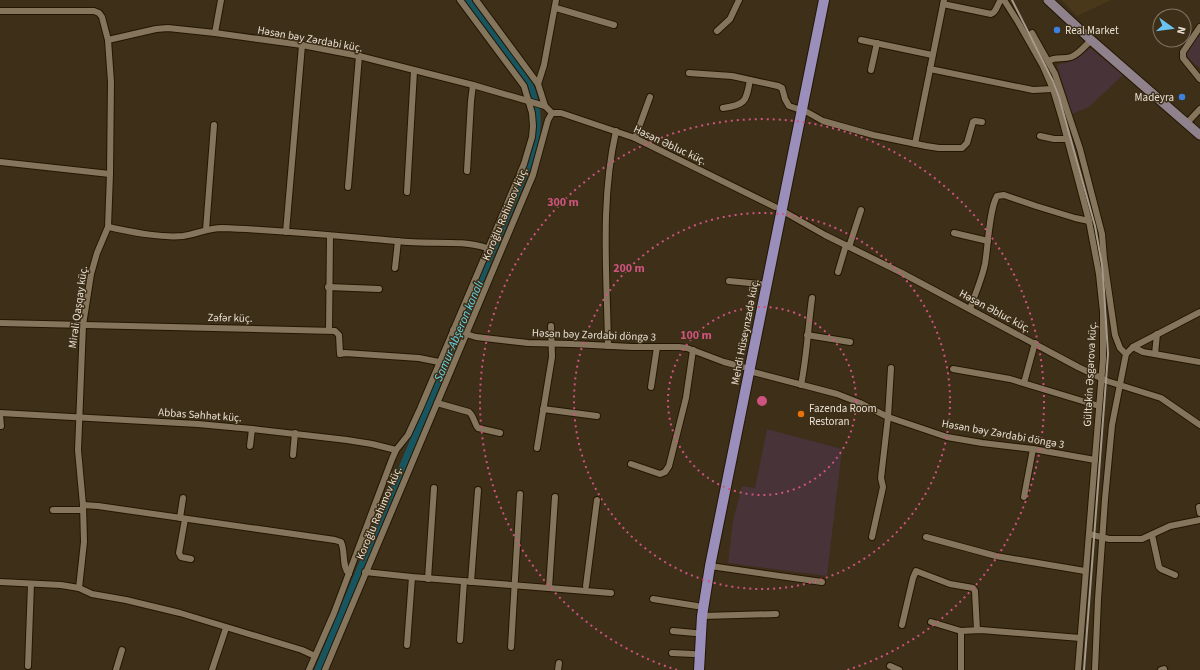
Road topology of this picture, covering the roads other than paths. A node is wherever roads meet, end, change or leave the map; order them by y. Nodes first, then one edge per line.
1 (220, 0) edge
2 (460, 0) edge
3 (476, 0) edge
4 (556, 0) edge
5 (739, 0) edge
6 (817, 0) edge
7 (824, 0) edge
8 (1003, 0) edge
9 (1048, 0) edge
10 (944, 2) edge
11 (556, 8) junction
12 (0, 11) edge
13 (614, 25) dead end
14 (1200, 27) edge
15 (717, 31) dead end
16 (215, 33) junction
17 (1032, 33) dead end
18 (108, 40) junction
19 (861, 40) dead end
20 (1091, 40) junction
21 (877, 43) junction
22 (302, 45) junction
23 (932, 55) junction
24 (359, 56) junction
25 (1049, 61) junction
26 (930, 69) junction
27 (871, 70) dead end
28 (414, 71) junction
29 (689, 73) dead end
30 (1200, 79) edge
31 (750, 80) junction
32 (538, 84) junction
33 (473, 85) junction
34 (1053, 89) junction
35 (650, 98) dead end
36 (529, 102) junction
37 (545, 106) junction
38 (723, 108) dead end
39 (799, 109) junction
40 (1200, 109) edge
41 (552, 113) junction
42 (982, 122) dead end
43 (1187, 123) junction
44 (214, 125) dead end
45 (616, 132) junction
46 (1200, 135) edge
47 (1040, 136) dead end
48 (635, 138) junction
49 (1067, 139) junction
50 (915, 144) junction
51 (0, 162) edge
52 (467, 172) dead end
53 (110, 174) junction
54 (348, 187) dead end
55 (407, 192) dead end
56 (778, 208) junction
57 (861, 210) dead end
58 (1090, 221) junction
59 (108, 227) junction
60 (206, 230) junction
61 (286, 232) junction
62 (954, 233) dead end
63 (330, 236) junction
64 (398, 241) junction
65 (988, 241) junction
66 (848, 246) junction
67 (488, 248) junction
68 (395, 268) dead end
69 (838, 272) dead end
70 (729, 281) dead end
71 (760, 284) junction
72 (328, 287) junction
73 (379, 289) dead end
74 (812, 298) dead end
75 (970, 308) junction
76 (1200, 312) edge
77 (0, 323) edge
78 (83, 325) junction
79 (551, 326) dead end
80 (329, 330) junction
81 (453, 330) junction
82 (807, 334) junction
83 (1157, 334) junction
84 (465, 335) junction
85 (850, 342) dead end
86 (1035, 343) junction
87 (552, 344) junction
88 (608, 346) junction
89 (657, 347) junction
90 (1133, 347) junction
91 (693, 350) junction
92 (1126, 354) junction
93 (1155, 354) junction
94 (439, 362) junction
95 (1200, 362) edge
96 (891, 368) dead end
97 (746, 369) junction
98 (953, 369) dead end
99 (1101, 378) junction
100 (1024, 382) junction
101 (802, 385) junction
102 (1120, 385) junction
103 (652, 387) dead end
104 (437, 403) junction
105 (1099, 406) junction
106 (543, 409) junction
107 (0, 414) edge
108 (597, 416) dead end
109 (888, 417) junction
110 (79, 418) junction
111 (1200, 424) edge
112 (1, 426) dead end
113 (252, 429) junction
114 (295, 433) junction
115 (500, 433) dead end
116 (250, 446) dead end
117 (537, 448) dead end
118 (1033, 449) junction
119 (396, 450) junction
120 (293, 455) dead end
121 (1095, 460) junction
122 (631, 464) dead end
123 (434, 488) dead end
124 (478, 490) dead end
125 (520, 494) dead end
126 (555, 497) dead end
127 (1024, 497) dead end
128 (183, 498) dead end
129 (597, 500) dead end
130 (83, 508) junction
131 (53, 510) dead end
132 (183, 519) junction
133 (1200, 520) edge
134 (1089, 534) junction
135 (1152, 535) junction
136 (872, 537) dead end
137 (926, 537) dead end
138 (1103, 538) junction
139 (191, 559) dead end
140 (710, 566) junction
141 (1085, 571) junction
142 (365, 572) junction
143 (349, 574) junction
144 (1175, 575) dead end
145 (412, 577) junction
146 (428, 578) junction
147 (468, 581) junction
148 (0, 582) edge
149 (822, 582) dead end
150 (30, 584) junction
151 (515, 585) junction
152 (586, 586) dead end
153 (79, 588) junction
154 (549, 588) junction
155 (611, 593) dead end
156 (653, 599) dead end
157 (697, 606) junction
158 (776, 614) dead end
159 (702, 616) junction
160 (931, 622) dead end
161 (902, 625) dead end
162 (226, 628) junction
163 (674, 630) dead end
164 (978, 630) junction
165 (961, 631) junction
166 (695, 633) junction
167 (1080, 638) junction
168 (460, 640) dead end
169 (407, 645) dead end
170 (511, 647) dead end
171 (122, 650) dead end
172 (672, 653) dead end
173 (694, 654) junction
174 (315, 656) junction
175 (28, 666) dead end
176 (890, 666) dead end
177 (116, 670) edge
178 (212, 670) edge
179 (309, 670) edge
180 (325, 670) edge
181 (693, 670) edge
182 (699, 670) edge
183 (899, 670) edge
184 (961, 670) edge
185 (1078, 670) edge
186 (1095, 670) edge

1 - 16 street
2 - 36 street, Koroğlu Rəhimov küç.
3 - 32 street
4 - 11 street
5 - 15 street
6 - 39 main road, Mehdi Hüseynzadə küç.
7 - 39 main road, Mehdi Hüseynzadə küç.
8 - 10 street
8 - 34 street, Gültəkin Əsgərova küç.
9 - 20 main road
10 - 23 street
11 - 13 street
11 - 32 street
12 - 18 street, Mirəli Qaşqay küç.
14 - 30 street
16 - 18 street, Həsən bəy Zərdabi küç.
16 - 22 street, Həsən bəy Zərdabi küç.
17 - 25 street
18 - 53 street, Mirəli Qaşqay küç.
19 - 21 street
20 - 25 street
20 - 43 main road
21 - 23 street
21 - 27 street
22 - 24 street, Həsən bəy Zərdabi küç.
22 - 61 street
23 - 26 street
24 - 28 street, Həsən bəy Zərdabi küç.
24 - 54 street
25 - 92 street
26 - 34 street
26 - 50 street
28 - 33 street, Həsən bəy Zərdabi küç.
28 - 55 street
29 - 31 street
31 - 38 street
31 - 39 street
32 - 37 street
33 - 36 street, Həsən bəy Zərdabi küç.
33 - 52 street
34 - 49 street, Gültəkin Əsgərova küç.
35 - 48 street
36 - 37 street, Həsən bəy Zərdabi küç.
36 - 67 street, Koroğlu Rəhimov küç.
37 - 41 street
39 - 50 street
39 - 56 main road, Mehdi Hüseynzadə küç.
40 - 43 street
41 - 45 street, Həsən Əbluc küç.
41 - 84 street, Koroğlu Rəhimov küç.
42 - 50 street
43 - 46 main road
44 - 60 street
45 - 48 street, Həsən Əbluc küç.
45 - 88 street
47 - 49 street
48 - 56 street, Həsən Əbluc küç.
49 - 58 street, Gültəkin Əsgərova küç.
51 - 53 street
53 - 59 street, Mirəli Qaşqay küç.
56 - 66 street, Həsən Əbluc küç.
56 - 71 main road, Mehdi Hüseynzadə küç.
56 - 97 main road, Mehdi Hüseynzadə küç.
57 - 66 street
58 - 65 street
58 - 99 street, Gültəkin Əsgərova küç.
59 - 60 street
59 - 78 street, Mirəli Qaşqay küç.
60 - 61 street
61 - 63 street
62 - 65 street
63 - 64 street
63 - 72 street
64 - 67 street
64 - 68 street
65 - 75 street
66 - 69 street
66 - 75 street, Həsən Əbluc küç.
67 - 81 street, Koroğlu Rəhimov küç.
70 - 71 street
71 - 97 main road, Mehdi Hüseynzadə küç.
72 - 73 street
72 - 80 street
74 - 82 street
75 - 86 street, Həsən Əbluc küç.
76 - 83 street
77 - 78 street, Zəfər küç.
78 - 80 street, Zəfər küç.
78 - 110 street, Mirəli Qaşqay küç.
79 - 87 street
80 - 94 street
81 - 84 street, Həsən bəy Zərdabi döngə 3
81 - 94 street, Koroğlu Rəhimov küç.
82 - 85 street
82 - 101 street
83 - 90 street
83 - 93 street
84 - 87 street, Həsən bəy Zərdabi döngə 3
84 - 104 street, Koroğlu Rəhimov küç.
86 - 99 street, Həsən Əbluc küç.
86 - 100 street
87 - 88 street, Həsən bəy Zərdabi döngə 3
87 - 106 street
88 - 89 street, Həsən bəy Zərdabi döngə 3
89 - 91 street, Həsən bəy Zərdabi döngə 3
89 - 103 street
90 - 92 street
90 - 93 street
91 - 97 street, Həsən bəy Zərdabi döngə 3
91 - 122 street
92 - 102 street
93 - 95 street
94 - 119 street, Koroğlu Rəhimov küç.
96 - 109 street
97 - 101 street, Həsən bəy Zərdabi döngə 3
97 - 140 main road, Mehdi Hüseynzadə küç.
97 - 157 main road, Mehdi Hüseynzadə küç.
98 - 100 street
99 - 102 street, Həsən Əbluc küç.
99 - 105 street, Gültəkin Əsgərova küç.
100 - 105 street
101 - 109 street, Həsən bəy Zərdabi döngə 3
102 - 111 street, Həsən Əbluc küç.
102 - 138 street
104 - 115 street
104 - 142 street, Koroğlu Rəhimov küç.
105 - 121 street, Gültəkin Əsgərova küç.
106 - 108 street
106 - 117 street
107 - 110 street, Abbas Səhhət küç.
107 - 112 street
109 - 118 street, Həsən bəy Zərdabi döngə 3
109 - 136 street
110 - 113 street, Abbas Səhhət küç.
110 - 130 street, Mirəli Qaşqay küç.
113 - 114 street, Abbas Səhhət küç.
113 - 116 street
114 - 119 street, Abbas Səhhət küç.
114 - 120 street
118 - 121 street, Həsən bəy Zərdabi döngə 3
118 - 127 street
119 - 143 street, Koroğlu Rəhimov küç.
121 - 134 street, Gültəkin Əsgərova küç.
123 - 146 street
124 - 147 street
125 - 151 street
126 - 154 street
128 - 132 street
129 - 152 street
130 - 131 street
130 - 132 street
130 - 153 street, Mirəli Qaşqay küç.
132 - 139 street
132 - 143 street
133 - 135 street
134 - 138 street
134 - 141 street, Gültəkin Əsgərova küç.
135 - 138 street
135 - 144 street
137 - 141 street
138 - 186 street
140 - 149 street
140 - 159 main road, Mehdi Hüseynzadə küç.
141 - 167 street, Gültəkin Əsgərova küç.
142 - 145 street
142 - 180 street, Koroğlu Rəhimov küç.
143 - 174 street, Koroğlu Rəhimov küç.
145 - 146 street
145 - 169 street
146 - 147 street
147 - 151 street
147 - 168 street
148 - 150 street
150 - 153 street
150 - 175 street
151 - 154 street
151 - 170 street
153 - 162 street
154 - 155 street
156 - 157 street
157 - 166 main road, Mehdi Hüseynzadə küç.
158 - 159 street
159 - 182 main road, Mehdi Hüseynzadə küç.
160 - 165 street
161 - 164 street
162 - 174 street
162 - 178 street
163 - 166 street
164 - 165 street
164 - 167 street
165 - 184 street
166 - 173 main road, Mehdi Hüseynzadə küç.
167 - 185 street, Gültəkin Əsgərova küç.
171 - 177 street
172 - 173 street
173 - 181 main road, Mehdi Hüseynzadə küç.
174 - 179 street, Koroğlu Rəhimov küç.
176 - 183 street

